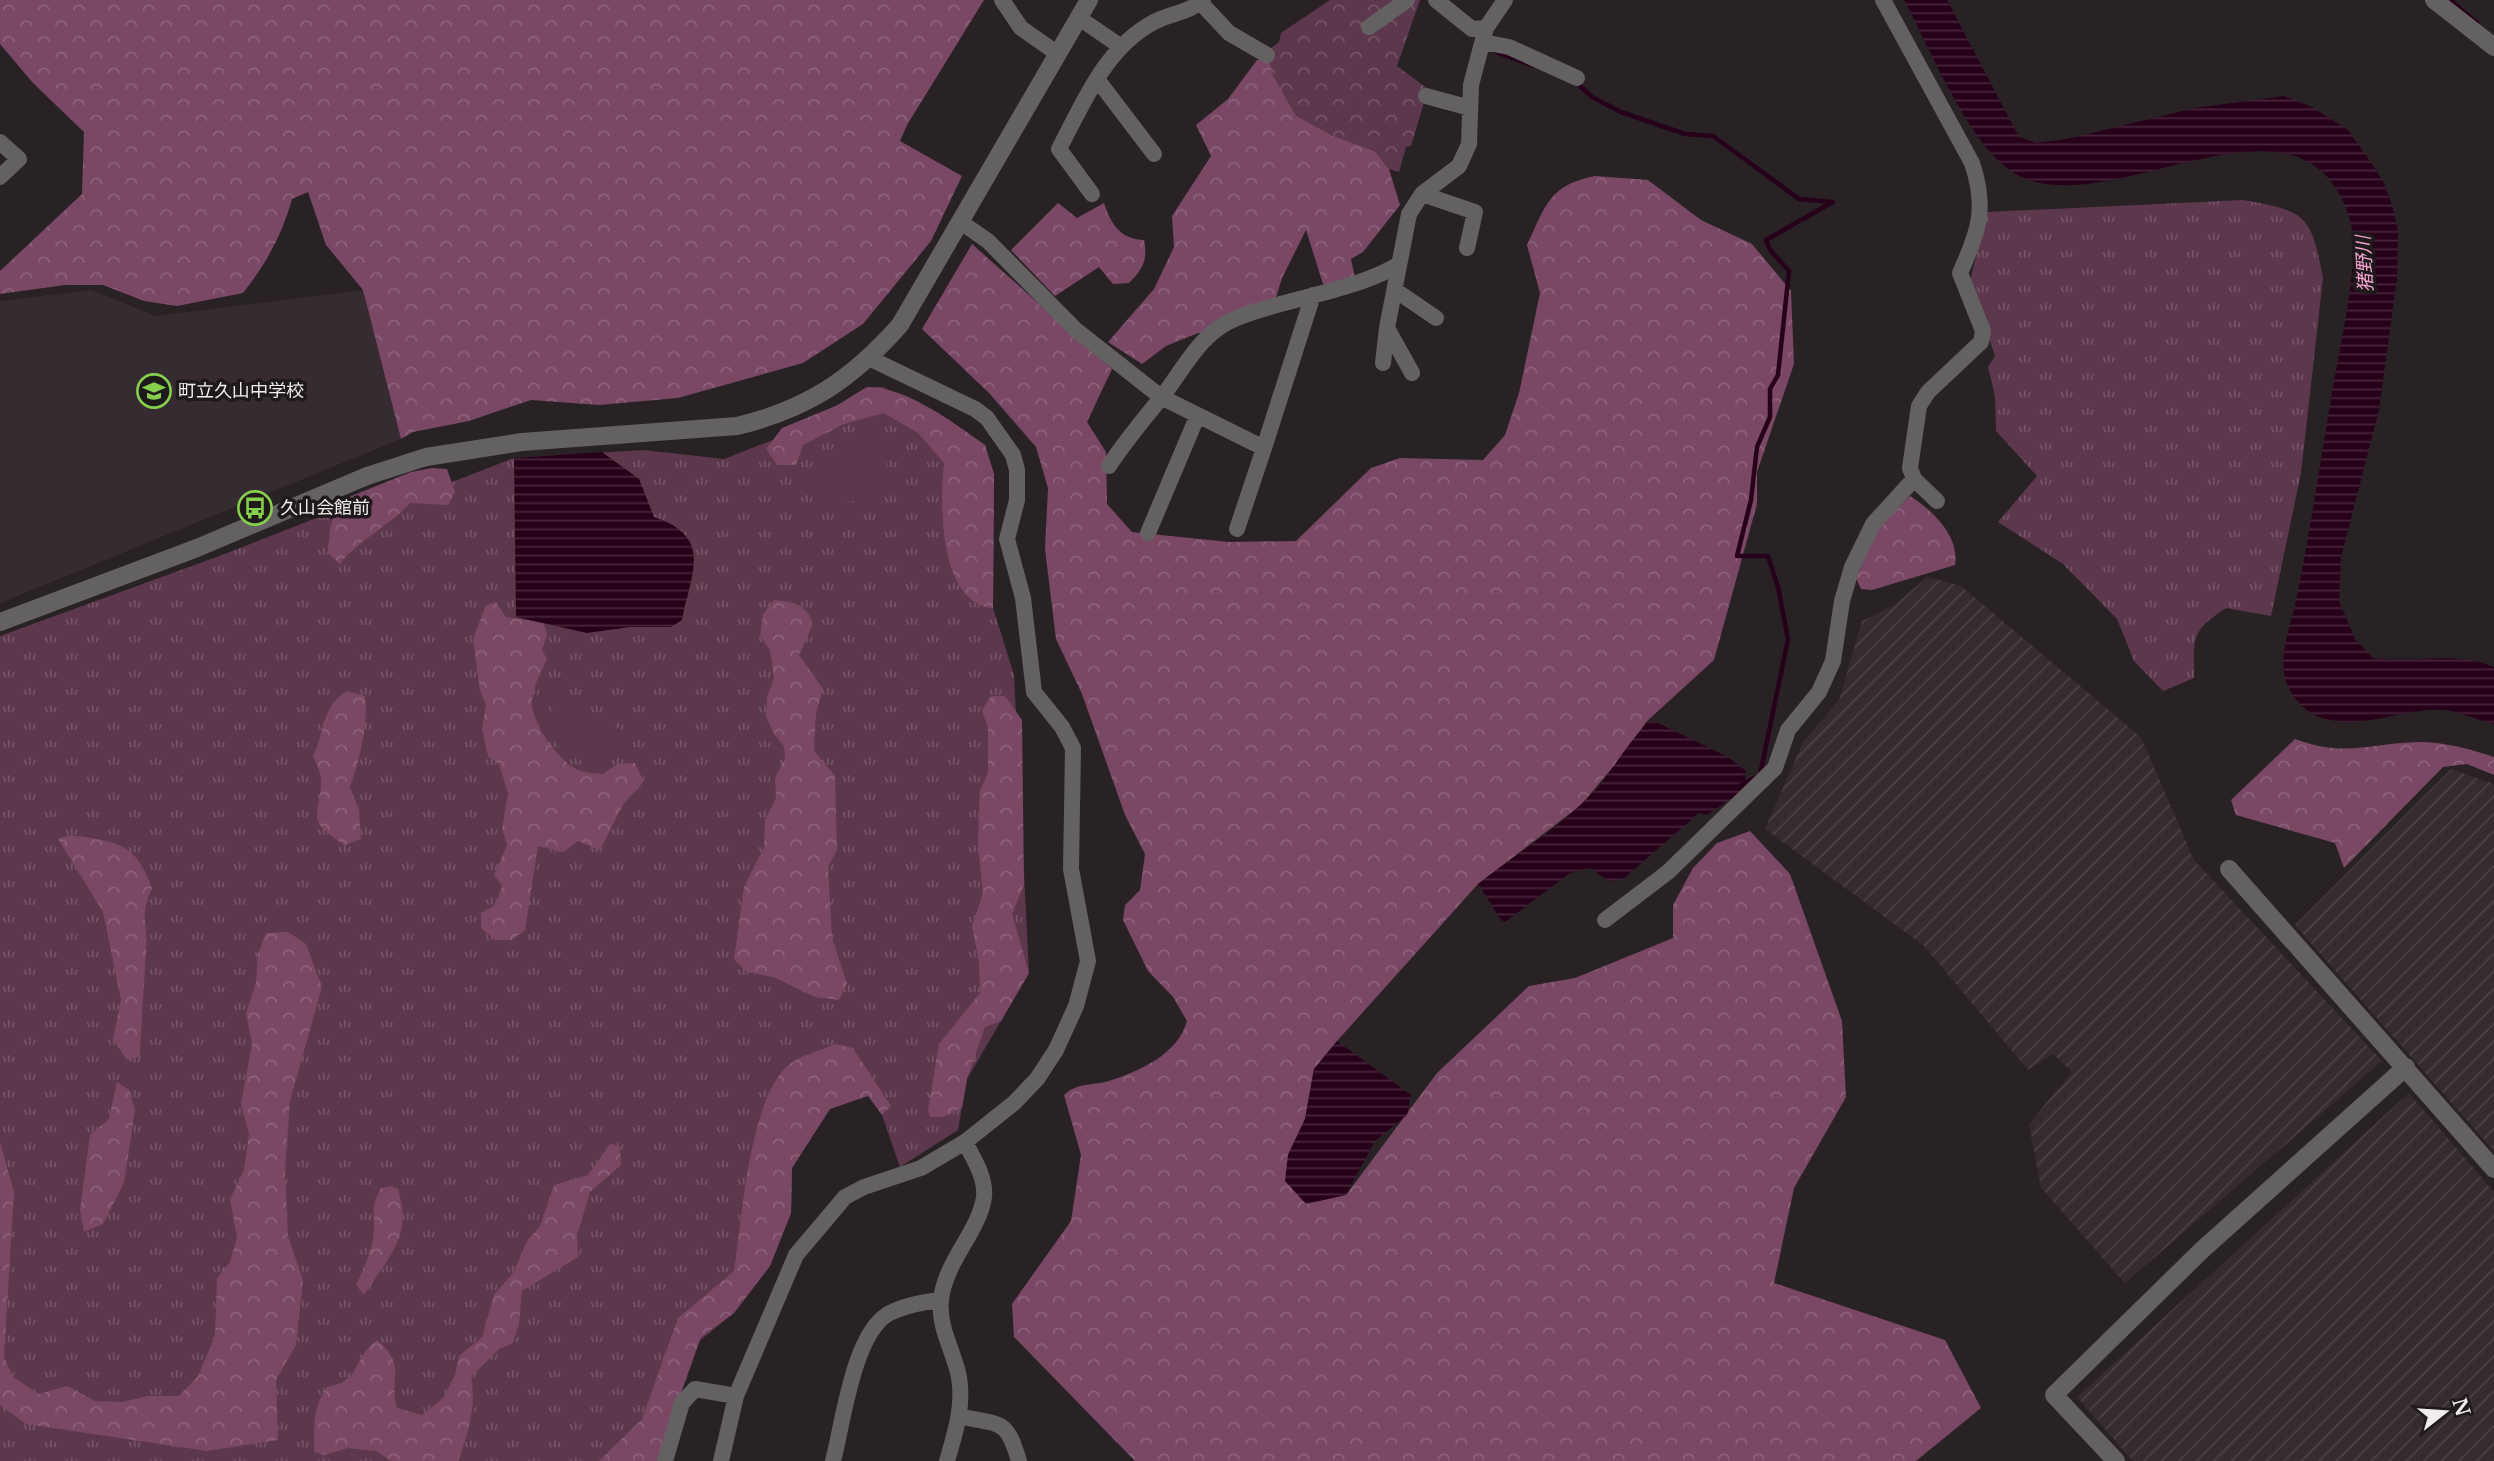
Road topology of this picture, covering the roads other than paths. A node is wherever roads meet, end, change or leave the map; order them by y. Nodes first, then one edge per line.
1 (1002, 0) edge
2 (1089, 0) edge
3 (1407, 0) edge
4 (1436, 0) edge
5 (1505, 0) edge
6 (1883, 0) edge
7 (2434, 0) edge
8 (1202, 1) edge
9 (1079, 18) junction
10 (1370, 27) dead end
11 (1484, 35) junction
12 (1120, 46) junction
13 (2494, 47) edge
14 (1058, 54) junction
15 (1267, 55) dead end
16 (1577, 78) dead end
17 (1097, 79) junction
18 (1426, 96) dead end
19 (1469, 108) junction
20 (0, 142) edge
21 (1154, 154) dead end
22 (0, 177) edge
23 (1092, 194) dead end
24 (1422, 194) junction
25 (962, 223) junction
26 (1466, 248) dead end
27 (1398, 265) junction
28 (1395, 290) junction
29 (1313, 295) junction
30 (1436, 318) dead end
31 (1387, 328) junction
32 (870, 359) junction
33 (1383, 363) dead end
34 (1412, 373) dead end
35 (1161, 397) junction
36 (1196, 417) junction
37 (1264, 448) junction
38 (1110, 466) dead end
39 (1913, 479) junction
40 (1937, 501) dead end
41 (1237, 529) dead end
42 (1148, 533) dead end
43 (0, 622) edge
44 (2228, 869) dead end
45 (1605, 920) dead end
46 (2406, 1067) junction
47 (965, 1142) junction
48 (2494, 1169) edge
49 (941, 1300) junction
50 (736, 1396) junction
51 (959, 1416) junction
52 (665, 1461) edge
53 (721, 1461) edge
54 (833, 1461) edge
55 (947, 1461) edge
56 (1019, 1461) edge
57 (2116, 1461) edge

1 - 14 street
2 - 9 street
3 - 10 street
4 - 11 street
5 - 11 street
6 - 39 street
7 - 13 street
8 - 12 street
8 - 15 street
9 - 12 street
9 - 14 street
11 - 16 street
11 - 19 street
12 - 17 street
14 - 25 street
17 - 21 street
17 - 23 street
18 - 19 street
19 - 24 street
20 - 22 street
24 - 26 street
24 - 27 street
25 - 32 street
25 - 35 street
27 - 28 street
27 - 29 street
28 - 30 street
28 - 31 street
29 - 35 street
29 - 37 street
31 - 33 street
31 - 34 street
32 - 43 street
32 - 47 street
35 - 36 street
35 - 38 street
36 - 37 street
36 - 42 street
37 - 41 street
39 - 40 street
39 - 45 street
44 - 46 street
46 - 48 street
46 - 57 street
47 - 49 street
47 - 50 street
49 - 51 street
49 - 54 street
50 - 52 street
50 - 53 street
51 - 55 street
51 - 56 street

